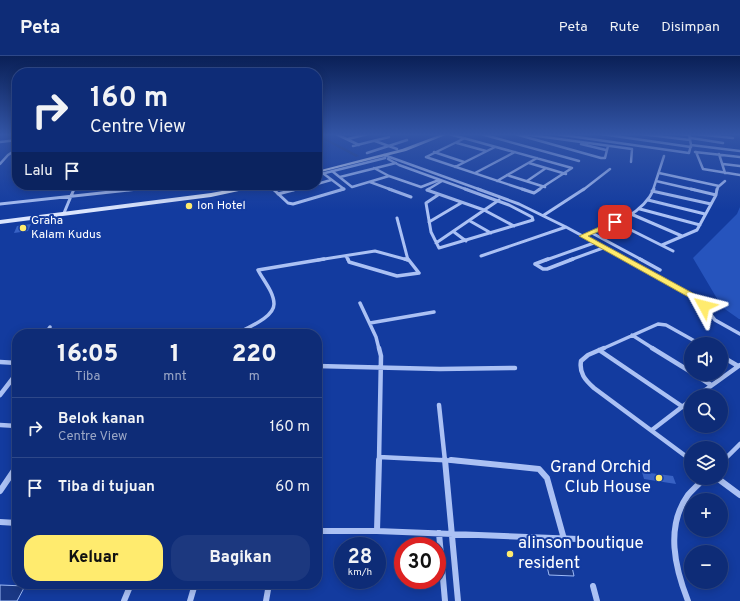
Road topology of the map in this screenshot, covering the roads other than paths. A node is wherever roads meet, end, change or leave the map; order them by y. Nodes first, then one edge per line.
1 (355, 159) edge
2 (370, 159) edge
3 (389, 159) edge
4 (393, 159) edge
5 (432, 159) edge
6 (456, 159) edge
7 (469, 159) edge
8 (501, 159) edge
9 (535, 159) edge
10 (542, 159) edge
11 (573, 159) edge
12 (663, 159) edge
13 (699, 159) edge
14 (721, 159) edge
15 (579, 161) dead end
16 (464, 162) junction
17 (356, 163) junction
18 (396, 163) junction
19 (529, 163) junction
20 (723, 164) junction
21 (740, 166) edge
22 (455, 167) junction
23 (322, 168) edge
24 (374, 168) junction
25 (546, 168) junction
26 (610, 169) dead end
27 (322, 171) edge
28 (332, 171) junction
29 (659, 173) junction
30 (725, 173) junction
31 (324, 174) joint
32 (475, 174) junction
33 (566, 174) junction
34 (507, 175) junction
35 (740, 175) edge
36 (389, 176) junction
37 (340, 177) junction
38 (331, 180) junction
39 (440, 180) junction
40 (725, 180) dead end
41 (497, 181) junction
42 (527, 181) junction
43 (656, 181) junction
44 (370, 182) junction
45 (322, 183) edge
46 (719, 186) junction
47 (546, 187) junction
48 (74, 190) edge
49 (128, 190) edge
50 (221, 190) edge
51 (238, 190) edge
52 (273, 190) edge
53 (293, 190) edge
54 (652, 191) junction
55 (278, 194) junction
56 (438, 194) junction
57 (716, 195) junction
58 (71, 197) junction
59 (411, 197) dead end
60 (502, 198) junction
61 (648, 200) junction
62 (498, 201) junction
63 (461, 203) junction
64 (0, 204) edge
65 (711, 204) junction
66 (640, 209) junction
67 (484, 210) junction
68 (65, 212) junction
69 (631, 214) junction
70 (705, 214) junction
71 (544, 215) junction
72 (0, 218) edge
73 (397, 218) dead end
74 (470, 221) junction
75 (0, 222) edge
76 (429, 222) junction
77 (615, 222) junction
78 (700, 225) junction
79 (514, 226) junction
80 (566, 227) junction
81 (454, 232) junction
82 (491, 233) junction
83 (592, 233) junction
84 (583, 236) junction
85 (682, 236) junction
86 (466, 240) junction
87 (436, 243) junction
88 (594, 243) junction
89 (662, 245) junction
90 (603, 248) junction
91 (574, 250) junction
92 (673, 251) dead end
93 (346, 256) junction
94 (481, 256) dead end
95 (583, 256) junction
96 (408, 260) junction
97 (660, 270) dead end
98 (360, 303) dead end
99 (434, 312) dead end
100 (370, 323) junction
101 (245, 329) edge
102 (740, 334) edge
103 (632, 335) junction
104 (687, 337) edge
105 (599, 350) junction
106 (728, 360) edge
107 (0, 362) edge
108 (12, 363) edge
109 (739, 365) edge
110 (322, 366) edge
111 (380, 366) junction
112 (515, 368) dead end
113 (684, 368) edge
114 (12, 379) edge
115 (705, 381) edge
116 (711, 385) junction
117 (706, 389) edge
118 (0, 395) edge
119 (439, 406) dead end
120 (683, 407) joint
121 (0, 425) edge
122 (12, 426) edge
123 (652, 430) junction
124 (740, 444) edge
125 (684, 455) edge
126 (728, 455) edge
127 (379, 457) junction
128 (446, 459) junction
129 (12, 473) edge
130 (698, 485) edge
131 (726, 485) edge
132 (0, 491) edge
133 (740, 495) edge
134 (0, 522) edge
135 (12, 523) edge
136 (322, 531) edge
137 (377, 531) junction
138 (439, 533) junction
139 (451, 534) junction
140 (578, 539) dead end
141 (564, 540) junction
142 (593, 586) dead end
143 (129, 589) edge
144 (194, 589) edge
145 (269, 589) edge
146 (124, 601) edge
147 (190, 601) edge
148 (266, 601) edge
149 (445, 601) edge
150 (458, 601) edge
151 (597, 601) edge
152 (688, 601) edge

1 - 23 main road
2 - 17 main road
3 - 18 street
4 - 60 street
5 - 22 street
6 - 16 street
7 - 16 street
8 - 32 street
9 - 19 street
10 - 33 street
11 - 15 street
12 - 29 street
13 - 30 street
14 - 20 street
16 - 22 street
17 - 27 main road
17 - 28 street
18 - 24 street
18 - 39 street
19 - 25 street
19 - 34 street
20 - 21 street
20 - 30 street
22 - 32 street
24 - 36 street
24 - 37 street
25 - 33 street
25 - 42 street
26 - 71 street
28 - 31 street
28 - 37 street
29 - 43 street
29 - 46 street
30 - 35 street
31 - 38 street
32 - 41 street
33 - 47 street
34 - 41 street
34 - 42 street
36 - 39 street
36 - 44 street
37 - 44 street
38 - 45 street
38 - 55 street
39 - 56 street
39 - 62 street
40 - 46 street
41 - 47 street
42 - 47 street
43 - 54 street
43 - 57 street
44 - 59 street
46 - 57 street
48 - 58 street
49 - 58 street
50 - 68 main road
51 - 68 main road
52 - 55 street
53 - 55 street
54 - 61 street
54 - 65 street
56 - 63 street
56 - 76 street
57 - 65 street
58 - 64 street
58 - 68 street
60 - 62 street
60 - 71 street
61 - 66 street
61 - 70 street
62 - 67 street
62 - 79 street
63 - 67 street
63 - 76 street
65 - 70 street
66 - 69 street
66 - 78 street
67 - 74 street
67 - 79 street
68 - 72 main road
68 - 75 main road
69 - 77 street
69 - 85 street
70 - 78 street
71 - 80 street
73 - 96 street
74 - 81 street
74 - 82 street
76 - 87 street
77 - 83 street
77 - 89 street
78 - 85 street
79 - 82 street
80 - 84 street
80 - 94 street
81 - 86 street
81 - 87 street
82 - 86 street
83 - 84 street
83 - 97 street
84 - 88 street
85 - 89 street
86 - 87 street
88 - 90 street
88 - 91 street
89 - 92 street
90 - 95 street
90 - 102 street
91 - 95 street
91 - 95 street
93 - 96 street
93 - 96 street
93 - 101 street
98 - 100 street
99 - 100 street
100 - 111 street
103 - 104 street
103 - 105 street
103 - 113 street
105 - 120 street
105 - 123 street
106 - 109 street
107 - 108 street
109 - 116 street
110 - 111 street
111 - 112 street
111 - 127 street
114 - 118 street
115 - 116 street
116 - 117 street
119 - 128 street
120 - 123 street
121 - 122 street
123 - 125 street
124 - 126 street
127 - 128 street
127 - 137 street
128 - 139 street
128 - 141 street
129 - 132 street
130 - 152 street
131 - 133 street
134 - 135 street
136 - 137 street
137 - 138 street
138 - 139 street
138 - 149 street
139 - 141 street
139 - 150 street
140 - 141 street
142 - 151 street
143 - 146 street
144 - 147 street
145 - 148 street

